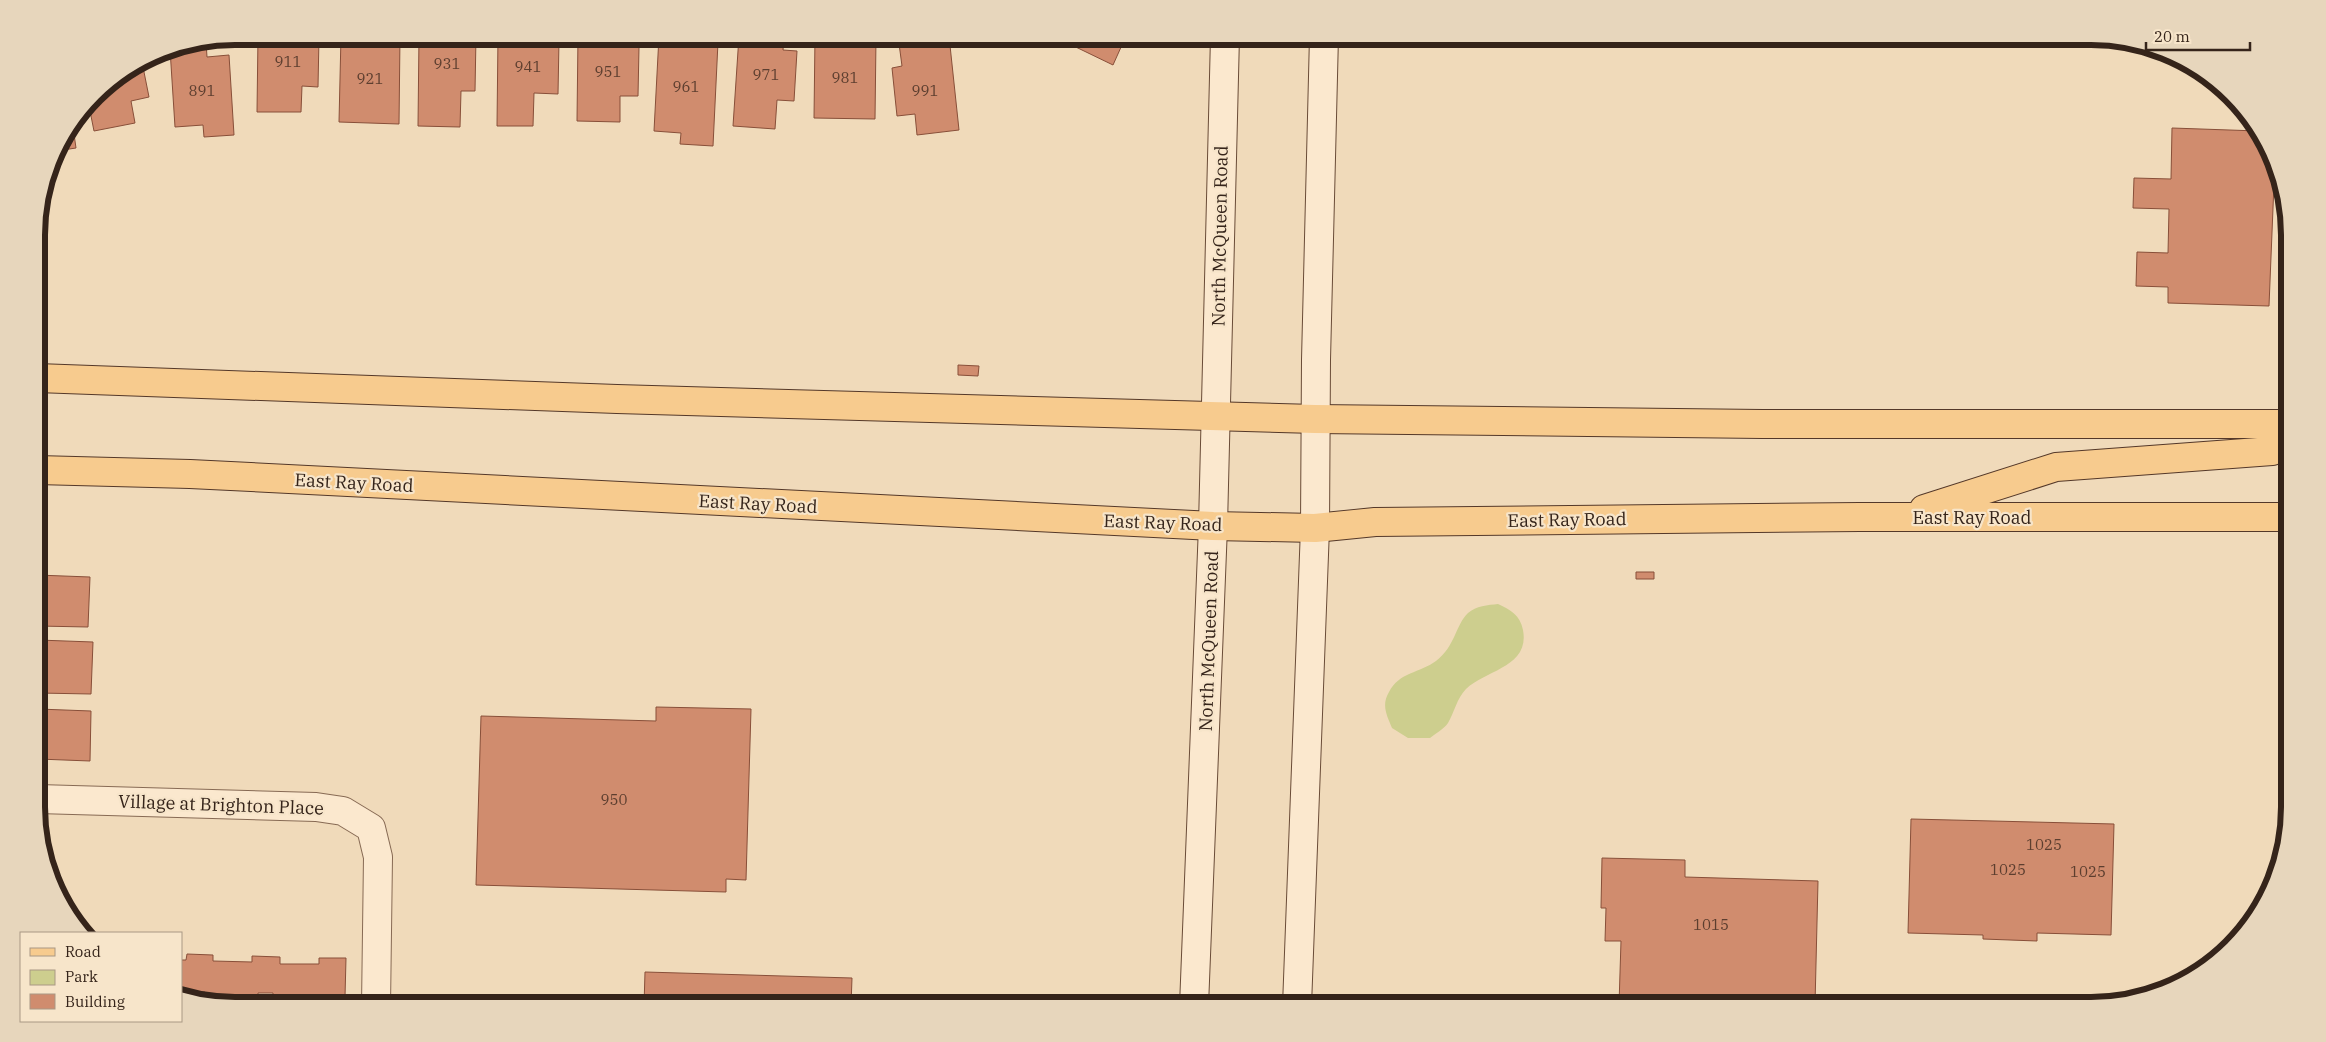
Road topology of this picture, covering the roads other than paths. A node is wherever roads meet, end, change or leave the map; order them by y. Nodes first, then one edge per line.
1 (1224, 45) edge
2 (1324, 45) edge
3 (45, 378) edge
4 (1215, 416) junction
5 (1315, 418) junction
6 (2281, 424) edge
7 (2281, 448) edge
8 (45, 470) edge
9 (1899, 517) junction
10 (2281, 517) edge
11 (1214, 526) junction
12 (1315, 528) junction
13 (45, 799) edge
14 (376, 997) edge
15 (1194, 997) edge
16 (1297, 997) edge

1 - 4 main road, North McQueen Road
2 - 5 main road
3 - 4 main road
4 - 5 main road
4 - 11 main road, North McQueen Road
5 - 6 main road
5 - 12 main road
7 - 9 main road
8 - 11 main road, East Ray Road
9 - 10 main road, East Ray Road
9 - 12 main road, East Ray Road
11 - 12 main road, East Ray Road
11 - 15 main road, North McQueen Road
12 - 16 main road
13 - 14 main road, Village at Brighton Place

